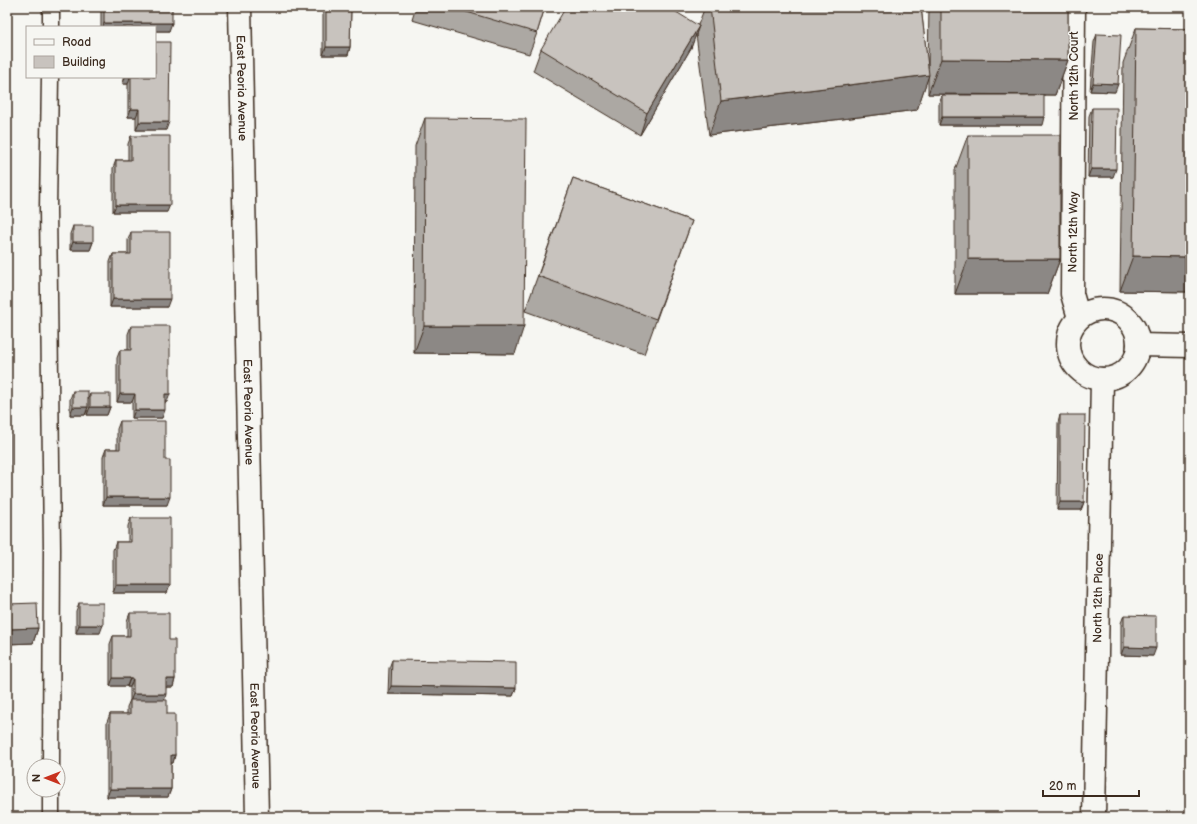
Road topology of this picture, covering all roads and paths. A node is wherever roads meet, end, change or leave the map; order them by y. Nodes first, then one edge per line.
1 (51, 7) edge
2 (240, 7) edge
3 (1074, 7) edge
4 (51, 26) edge
5 (50, 78) edge
6 (1074, 146) joint
7 (1079, 318) junction
8 (1138, 345) junction
9 (1190, 346) edge
10 (1102, 379) junction
11 (51, 758) edge
12 (51, 798) edge
13 (51, 817) edge
14 (257, 817) edge
15 (1094, 817) edge

1 - 4 lane
2 - 14 street, East Peoria Avenue
3 - 6 street, North 12th Court
5 - 11 lane
6 - 7 street, North 12th Way
7 - 8 street
7 - 10 street
8 - 9 street
8 - 10 street
10 - 15 street, North 12th Place
12 - 13 lane

